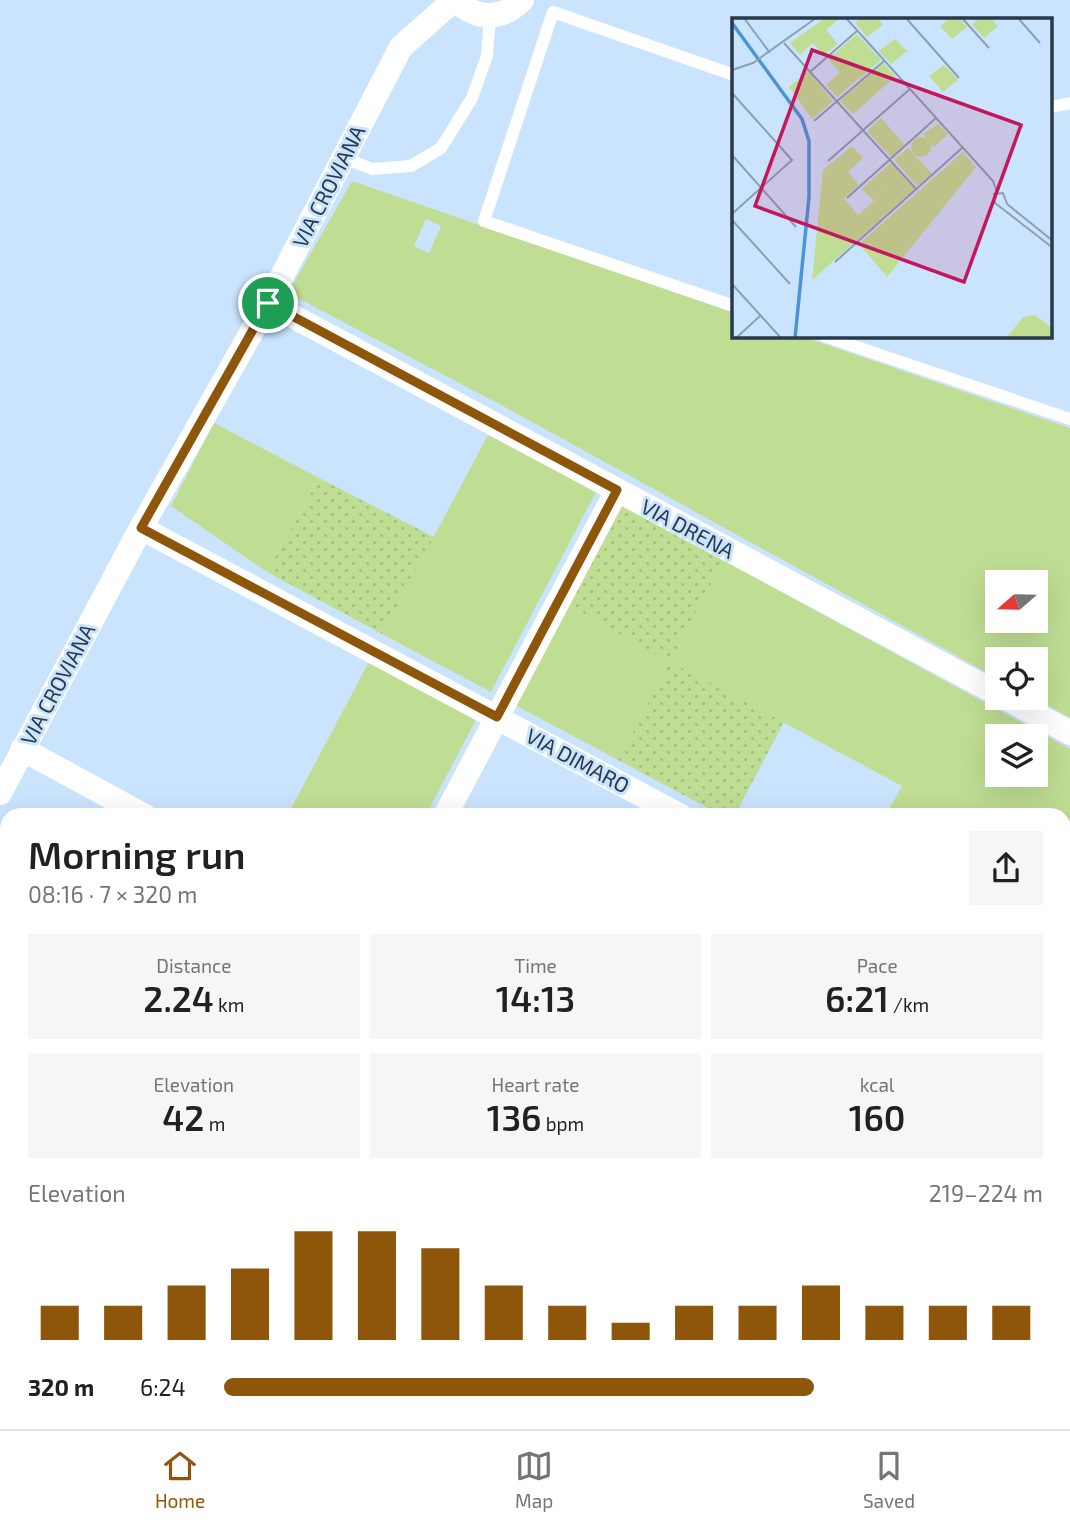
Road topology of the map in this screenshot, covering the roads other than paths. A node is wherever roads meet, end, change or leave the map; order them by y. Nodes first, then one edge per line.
1 (454, 0) edge
2 (522, 0) edge
3 (489, 16) junction
4 (732, 74) edge
5 (1070, 103) edge
6 (1052, 107) edge
7 (342, 158) junction
8 (268, 303) junction
9 (732, 305) edge
10 (830, 338) edge
11 (1070, 419) edge
12 (617, 490) junction
13 (141, 528) junction
14 (985, 687) edge
15 (1028, 710) edge
16 (497, 717) junction
17 (1070, 733) edge
18 (22, 749) junction
19 (0, 793) edge
20 (130, 808) edge
21 (449, 808) edge
22 (666, 808) edge

1 - 3 street
1 - 7 street, VIA CROVIANA
2 - 3 street
3 - 7 lane
4 - 9 lane
5 - 6 lane
7 - 8 street, VIA CROVIANA
8 - 12 street, VIA DRENA
8 - 13 street, VIA CROVIANA
10 - 11 lane
12 - 14 street, VIA DRENA
12 - 16 street
13 - 16 street, VIA DIMARO
13 - 18 street, VIA CROVIANA
15 - 17 street
16 - 21 street
16 - 22 street, VIA DIMARO
18 - 19 street, VIA CROVIANA
18 - 20 street

